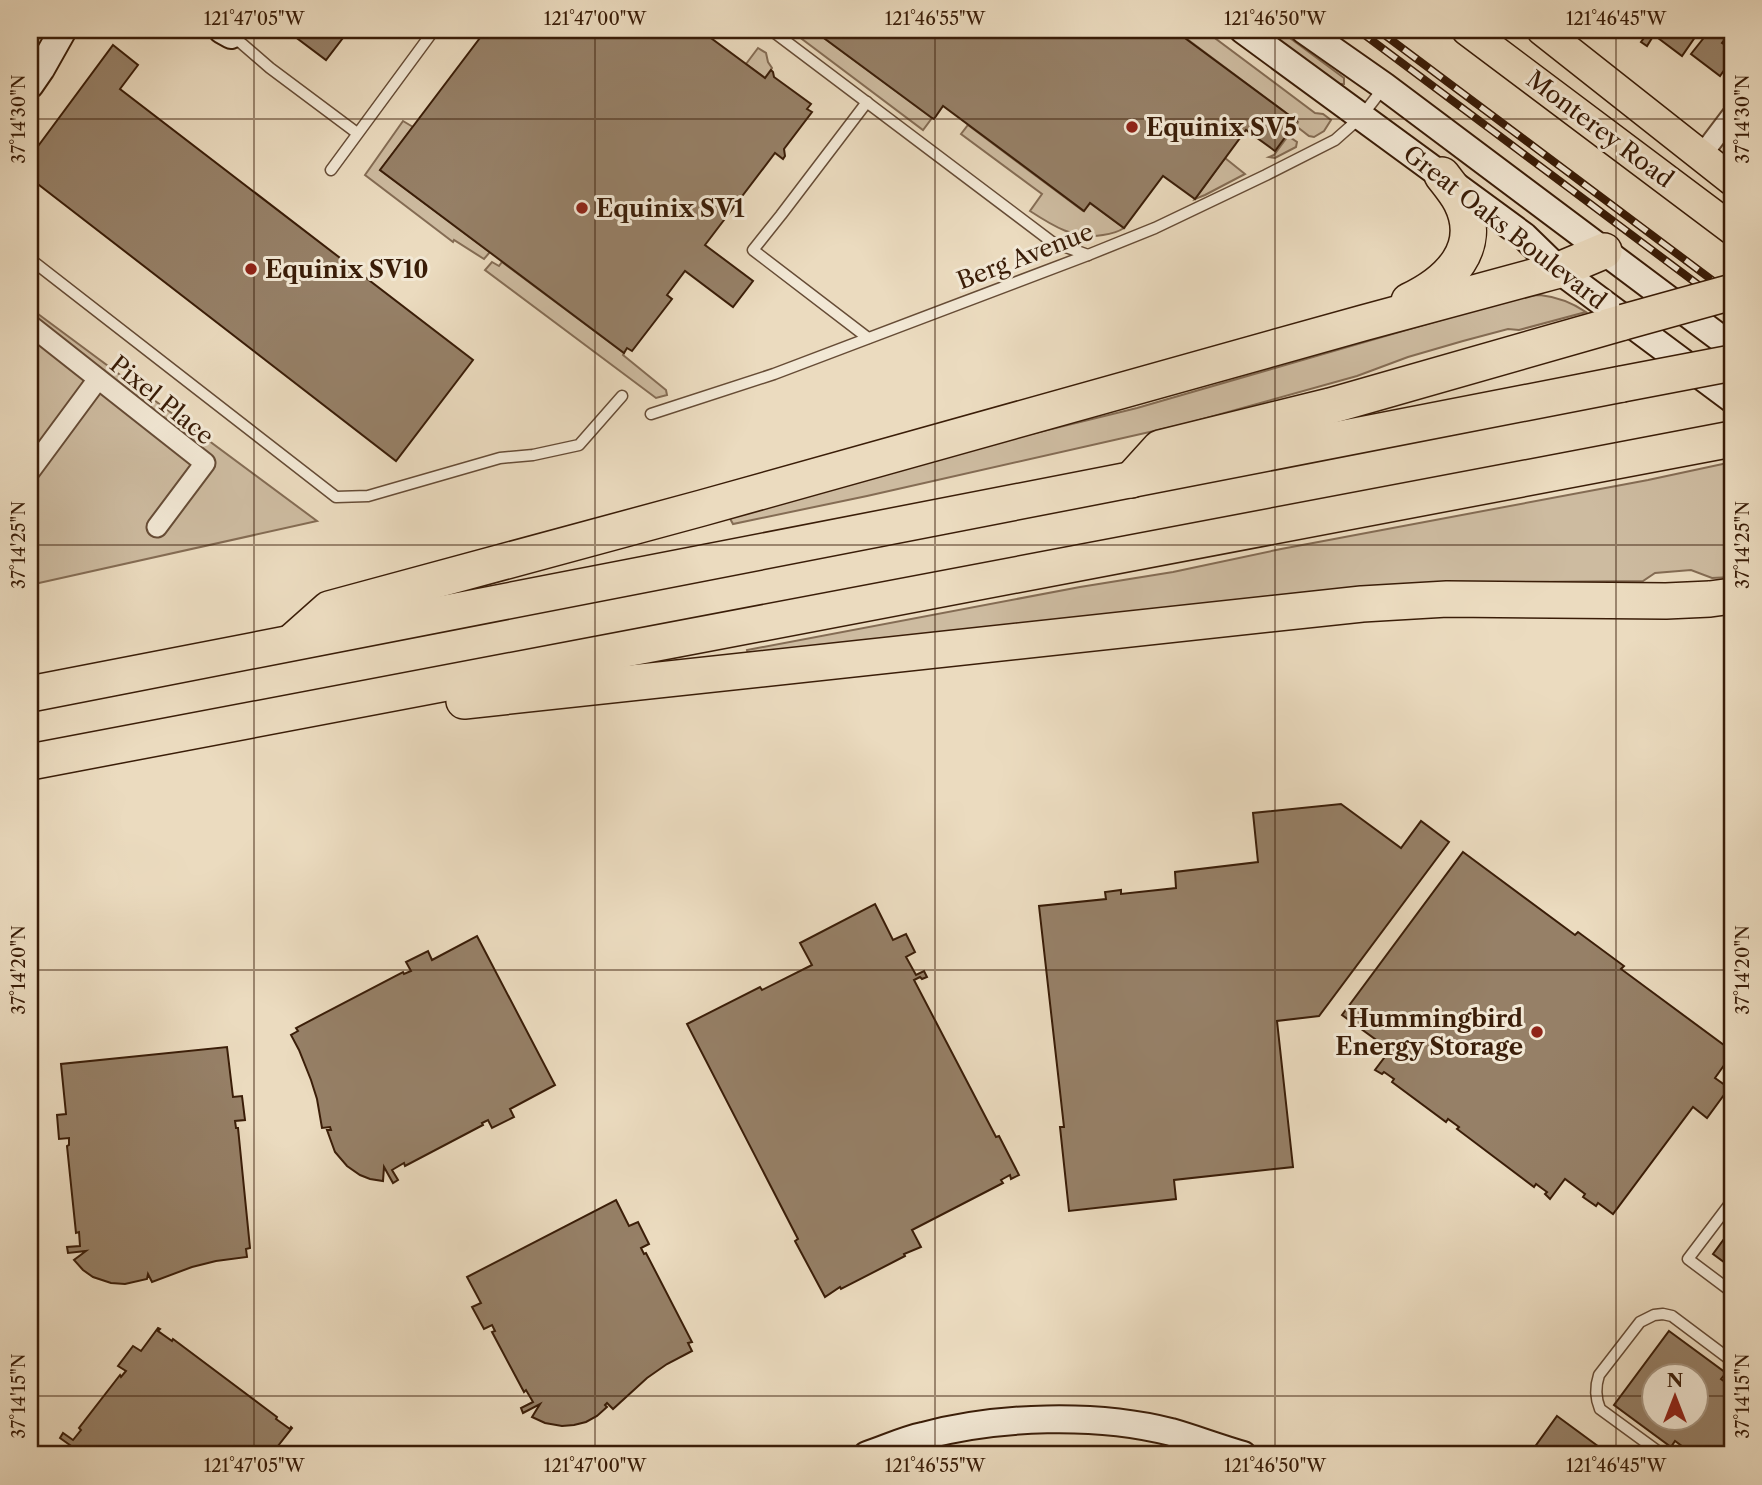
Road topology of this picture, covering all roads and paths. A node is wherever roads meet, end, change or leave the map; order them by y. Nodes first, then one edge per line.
1 (63, 30) edge
2 (80, 30) edge
3 (434, 30) edge
4 (771, 30) edge
5 (1243, 30) edge
6 (1304, 30) edge
7 (1467, 30) edge
8 (1542, 30) edge
9 (227, 31) edge
10 (36, 77) edge
11 (1384, 86) junction
12 (867, 102) junction
13 (1732, 115) edge
14 (1360, 117) junction
15 (357, 133) junction
16 (1701, 156) junction
17 (331, 170) dead end
18 (1442, 175) junction
19 (1732, 180) edge
20 (1732, 229) edge
21 (1604, 251) junction
22 (1088, 255) junction
23 (30, 258) edge
24 (1559, 270) junction
25 (1732, 292) edge
26 (1363, 323) junction
27 (30, 325) edge
28 (868, 338) junction
29 (1732, 347) edge
30 (1732, 363) edge
31 (98, 379) junction
32 (622, 396) dead end
33 (1732, 399) edge
34 (651, 414) dead end
35 (1718, 442) edge
36 (30, 471) edge
37 (1131, 480) junction
38 (158, 527) dead end
39 (1732, 596) edge
40 (290, 643) junction
41 (395, 692) junction
42 (30, 694) edge
43 (30, 762) edge
44 (1732, 1201) edge
45 (1732, 1292) edge
46 (1732, 1361) edge
47 (1229, 1453) edge
48 (867, 1455) edge
49 (1663, 1455) edge

1 - 10 main road
2 - 10 main road
3 - 15 lane
4 - 12 lane
5 - 14 main road, Great Oaks Boulevard
6 - 11 main road, Great Oaks Boulevard
7 - 20 main road, Monterey Road
8 - 16 main road, Monterey Road
9 - 15 lane
11 - 14 lane, Berg Avenue
11 - 21 main road, Great Oaks Boulevard
12 - 22 lane
12 - 28 lane
13 - 16 street
14 - 18 main road, Great Oaks Boulevard
14 - 22 lane, Berg Avenue
15 - 17 lane
16 - 19 main road, Monterey Road
18 - 24 main road, Great Oaks Boulevard
18 - 26 highway
21 - 24 highway
21 - 29 main road, Great Oaks Boulevard
22 - 28 lane, Berg Avenue
23 - 32 lane
24 - 26 highway
24 - 33 main road, Great Oaks Boulevard
25 - 37 highway, bridge
26 - 40 highway
27 - 31 street, Pixel Place
28 - 34 lane, Berg Avenue
30 - 37 highway, bridge
31 - 36 street
31 - 38 street, Pixel Place
35 - 41 highway
37 - 40 highway
39 - 41 highway
40 - 42 highway
41 - 43 highway
44 - 45 lane
46 - 49 lane
47 - 48 main road

